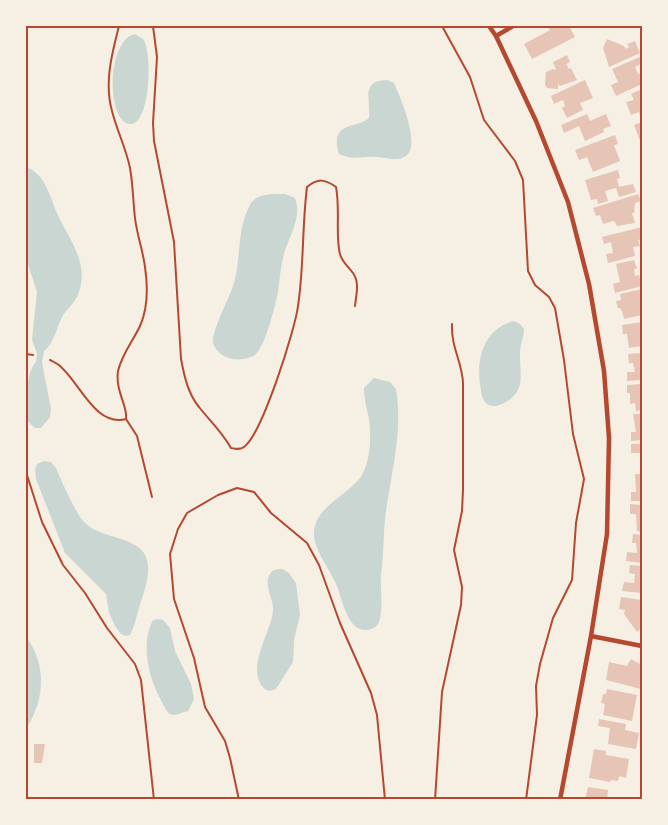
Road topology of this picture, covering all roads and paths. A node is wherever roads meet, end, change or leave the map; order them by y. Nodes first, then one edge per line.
1 (118, 26) edge
2 (153, 26) edge
3 (442, 26) edge
4 (489, 26) edge
5 (513, 26) edge
6 (496, 36) junction
7 (355, 306) dead end
8 (452, 324) dead end
9 (26, 354) edge
10 (33, 355) dead end
11 (50, 360) dead end
12 (126, 419) junction
13 (26, 472) edge
14 (152, 497) dead end
15 (591, 636) junction
16 (642, 646) edge
17 (154, 800) edge
18 (239, 800) edge
19 (385, 800) edge
20 (435, 800) edge
21 (526, 800) edge
22 (560, 800) edge

1 - 12 lane
2 - 7 lane
3 - 21 lane
4 - 6 street
5 - 6 street
6 - 15 street
8 - 20 lane
9 - 10 lane
11 - 12 lane
12 - 14 lane
13 - 17 lane
15 - 16 street
15 - 22 street
18 - 19 lane

